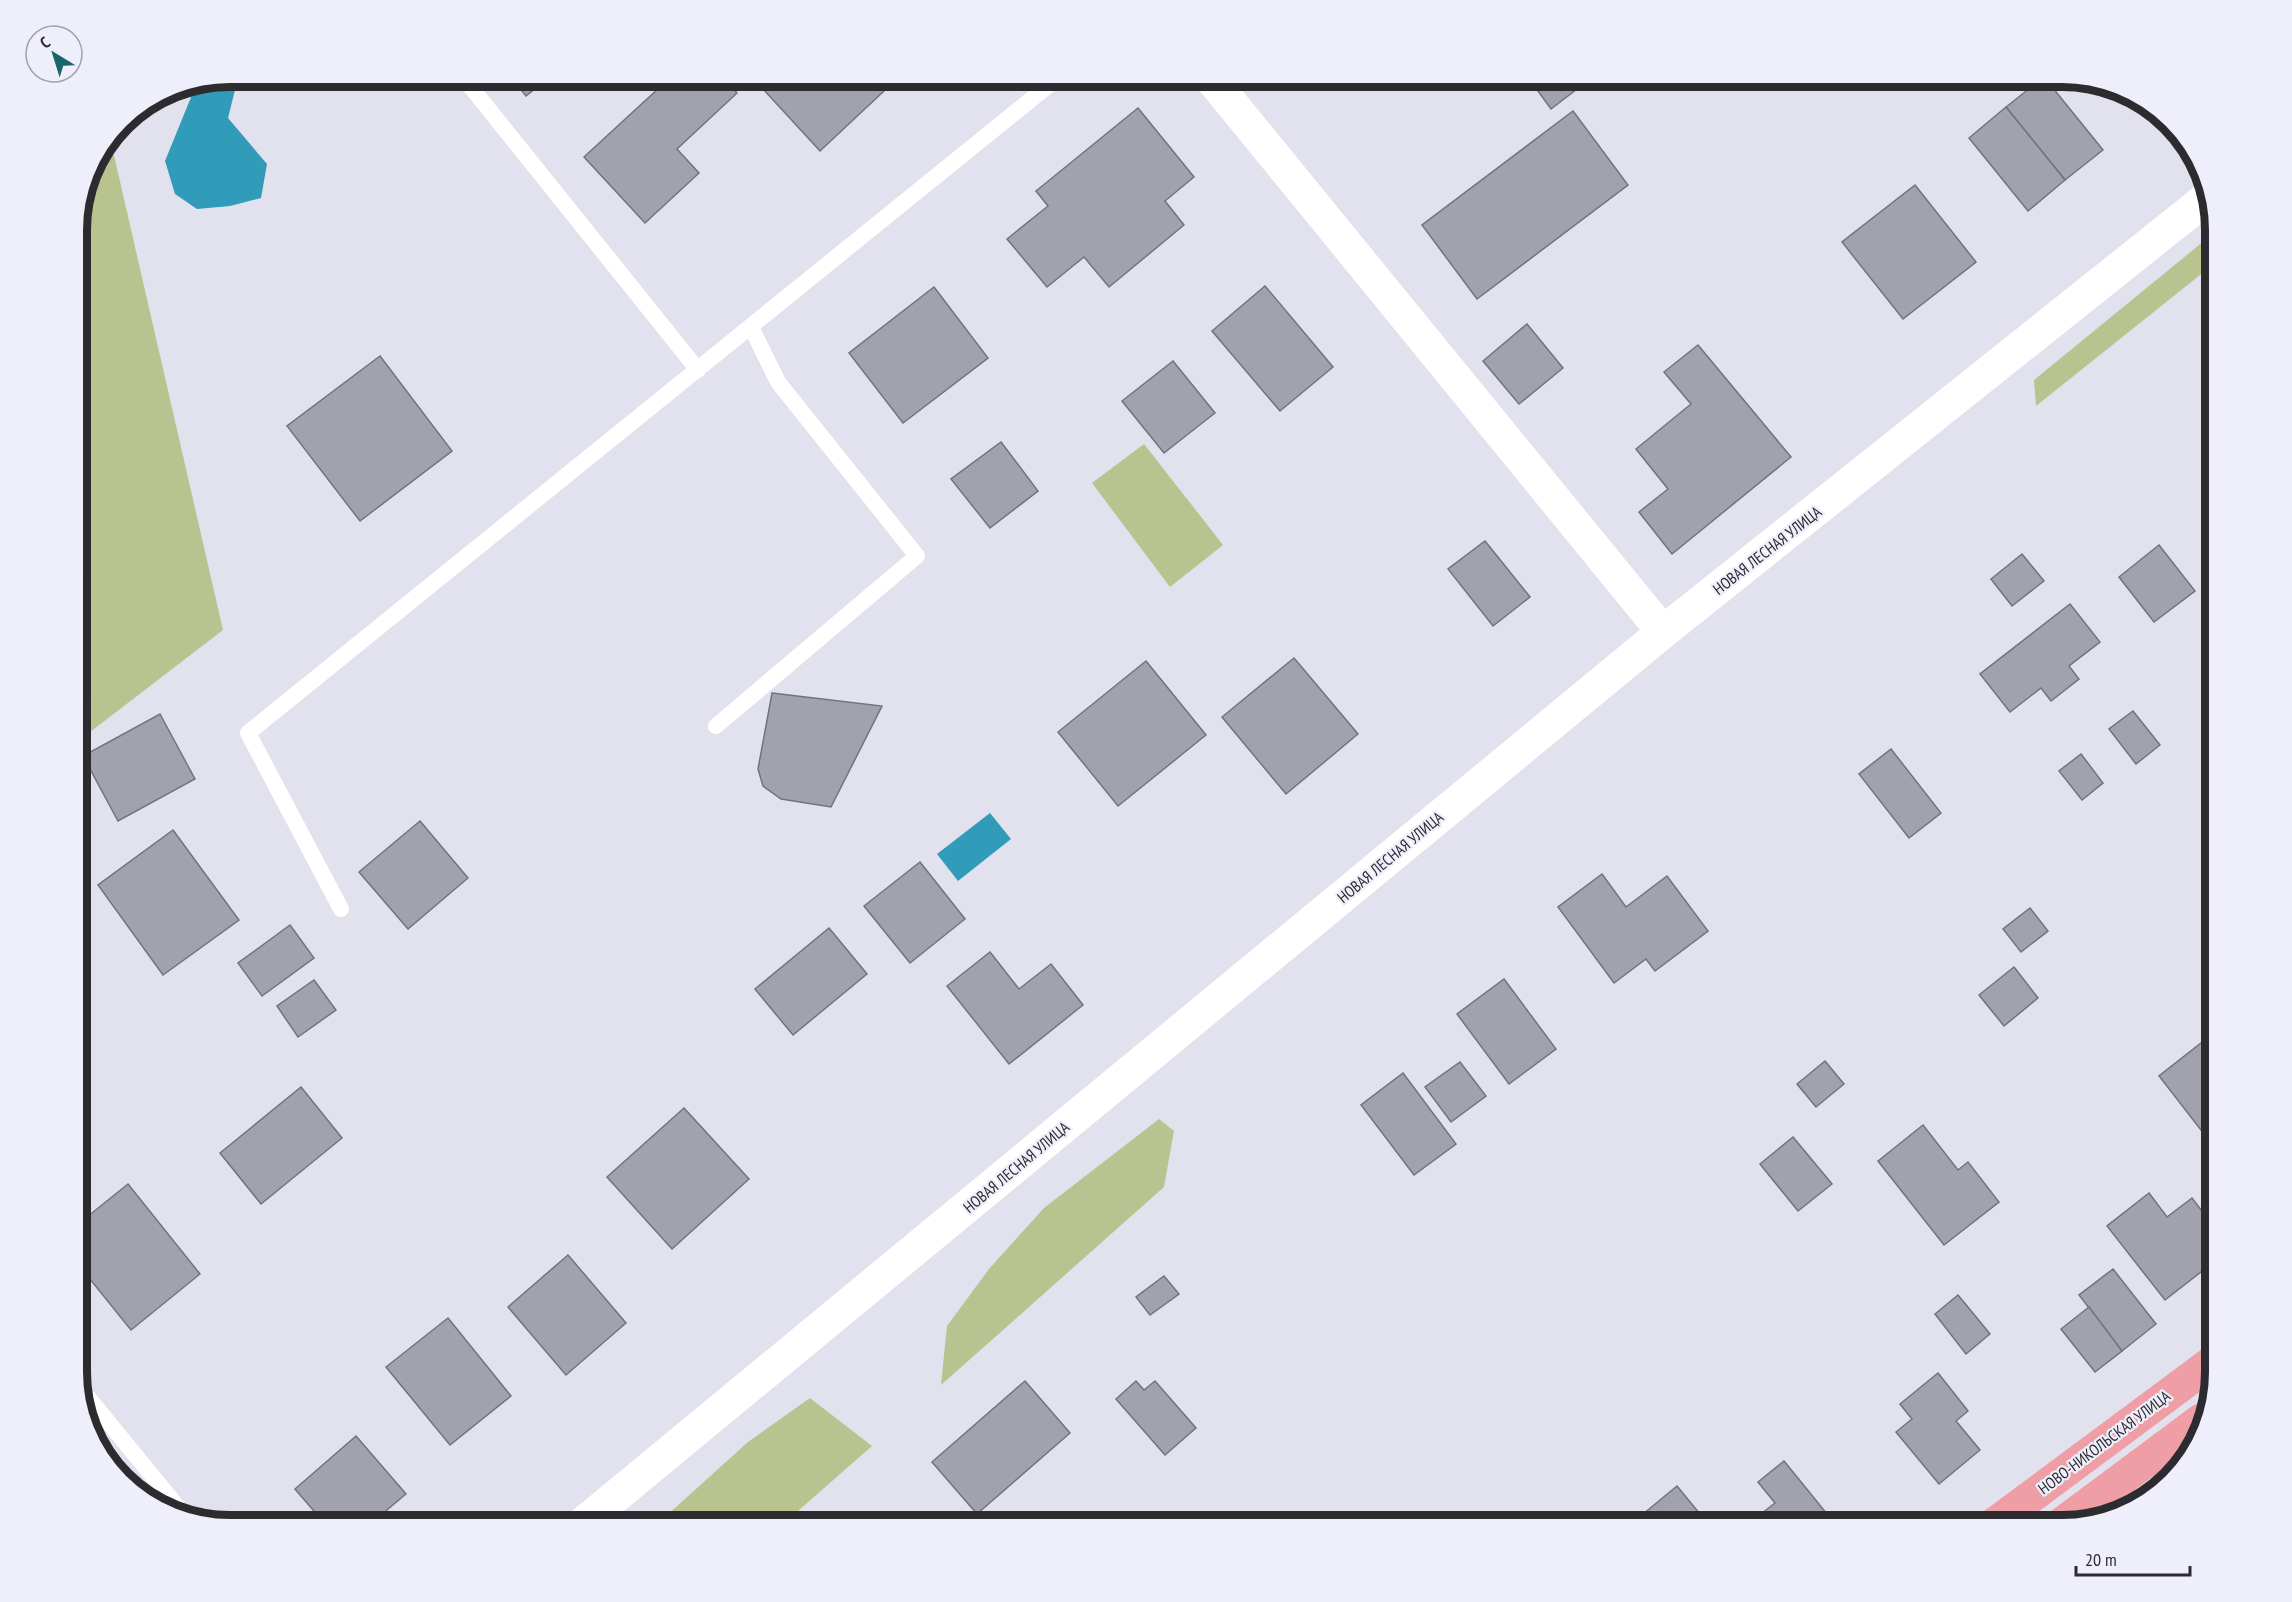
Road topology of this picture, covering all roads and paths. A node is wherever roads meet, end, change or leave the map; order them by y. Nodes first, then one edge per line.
1 (471, 87) edge
2 (1046, 87) edge
3 (1218, 87) edge
4 (2202, 202) edge
5 (751, 327) junction
6 (698, 370) junction
7 (1663, 632) junction
8 (716, 726) dead end
9 (341, 909) dead end
10 (2205, 1368) edge
11 (90, 1400) edge
12 (2194, 1425) edge
13 (175, 1503) edge
14 (2076, 1514) edge
15 (594, 1515) edge
16 (2008, 1515) edge

1 - 6 lane
2 - 5 lane
3 - 7 street
4 - 7 street, НОВАЯ ЛЕСНАЯ УЛИЦА
5 - 6 lane
5 - 8 lane
6 - 9 lane
7 - 15 street, НОВАЯ ЛЕСНАЯ УЛИЦА
10 - 16 main road, НОВО-НИКОЛЬСКАЯ УЛИЦА
11 - 13 lane
12 - 14 main road

